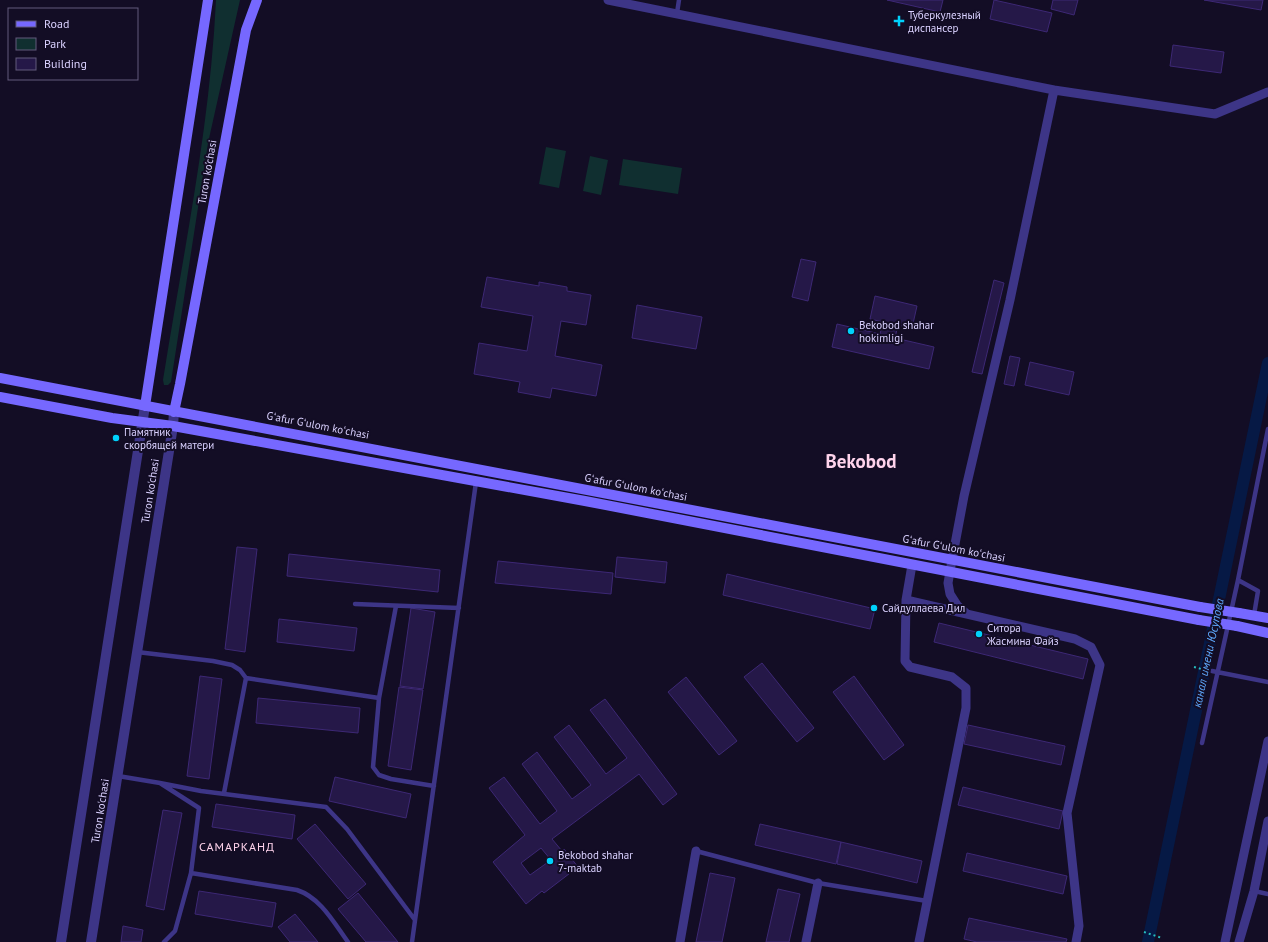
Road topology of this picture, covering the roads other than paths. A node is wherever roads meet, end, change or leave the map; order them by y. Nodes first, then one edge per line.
1 (208, 0) edge
2 (257, 0) edge
3 (608, 0) edge
4 (679, 0) edge
5 (677, 13) junction
6 (1054, 90) junction
7 (1268, 92) edge
8 (0, 378) edge
9 (0, 397) edge
10 (145, 406) junction
11 (174, 412) junction
12 (142, 422) junction
13 (173, 426) junction
14 (1268, 429) edge
15 (476, 482) junction
16 (586, 496) junction
17 (952, 560) junction
18 (912, 565) junction
19 (950, 573) junction
20 (1238, 580) junction
21 (906, 600) junction
22 (355, 604) dead end
23 (396, 606) junction
24 (458, 608) junction
25 (967, 614) junction
26 (1254, 614) junction
27 (1268, 618) edge
28 (1268, 633) edge
29 (137, 652) junction
30 (1215, 672) junction
31 (246, 678) junction
32 (1268, 682) edge
33 (379, 698) junction
34 (1268, 741) edge
35 (1202, 743) dead end
36 (117, 776) junction
37 (160, 783) junction
38 (434, 786) junction
39 (224, 793) junction
40 (1268, 822) edge
41 (696, 851) joint
42 (191, 873) junction
43 (818, 883) junction
44 (1254, 891) junction
45 (1268, 894) edge
46 (927, 901) junction
47 (416, 920) junction
48 (61, 942) edge
49 (91, 942) edge
50 (164, 942) edge
51 (348, 942) edge
52 (412, 942) edge
53 (680, 942) edge
54 (806, 942) edge
55 (919, 942) edge
56 (1076, 942) edge
57 (1225, 942) edge
58 (1239, 942) edge

1 - 10 main road, Turon ko'chasi
2 - 11 main road, Turon ko'chasi
3 - 5 street
4 - 5 lane
5 - 6 street
6 - 7 street
6 - 17 street
8 - 10 main road, Gʻafur Gʻulom koʻchasi
9 - 12 main road, Gʻafur Gʻulom koʻchasi
10 - 11 main road, Gʻafur Gʻulom koʻchasi
10 - 12 street, Turon ko'chasi
11 - 13 street, Turon ko'chasi
11 - 16 main road, Gʻafur Gʻulom koʻchasi
12 - 13 main road, Gʻafur Gʻulom koʻchasi
12 - 48 street, Turon ko'chasi
13 - 15 main road, Gʻafur Gʻulom koʻchasi
13 - 29 street, Turon ko'chasi
14 - 20 lane
15 - 16 main road, Gʻafur Gʻulom koʻchasi
15 - 24 lane
16 - 17 main road, Gʻafur Gʻulom koʻchasi
16 - 18 main road, Gʻafur Gʻulom koʻchasi
17 - 19 street
17 - 26 main road, Gʻafur Gʻulom koʻchasi, bridge
18 - 19 main road, Gʻafur Gʻulom koʻchasi
18 - 21 street
19 - 25 street
19 - 28 main road, Gʻafur Gʻulom koʻchasi, bridge
20 - 26 lane
20 - 30 lane
21 - 25 street
21 - 46 street
22 - 23 lane
23 - 24 lane
23 - 33 lane
24 - 38 lane
25 - 56 street
26 - 27 main road, Gʻafur Gʻulom koʻchasi
29 - 31 lane
29 - 36 street, Turon ko'chasi
30 - 32 lane
30 - 35 lane
31 - 33 lane
31 - 39 lane
33 - 38 lane
34 - 57 street
36 - 37 lane
36 - 49 street, Turon ko'chasi
37 - 39 lane
37 - 42 lane
38 - 47 lane
39 - 47 lane
40 - 44 street
41 - 43 lane
41 - 53 street
42 - 50 lane
42 - 51 lane
43 - 46 lane
43 - 54 street
44 - 45 lane
44 - 58 street
46 - 55 street
47 - 52 lane

